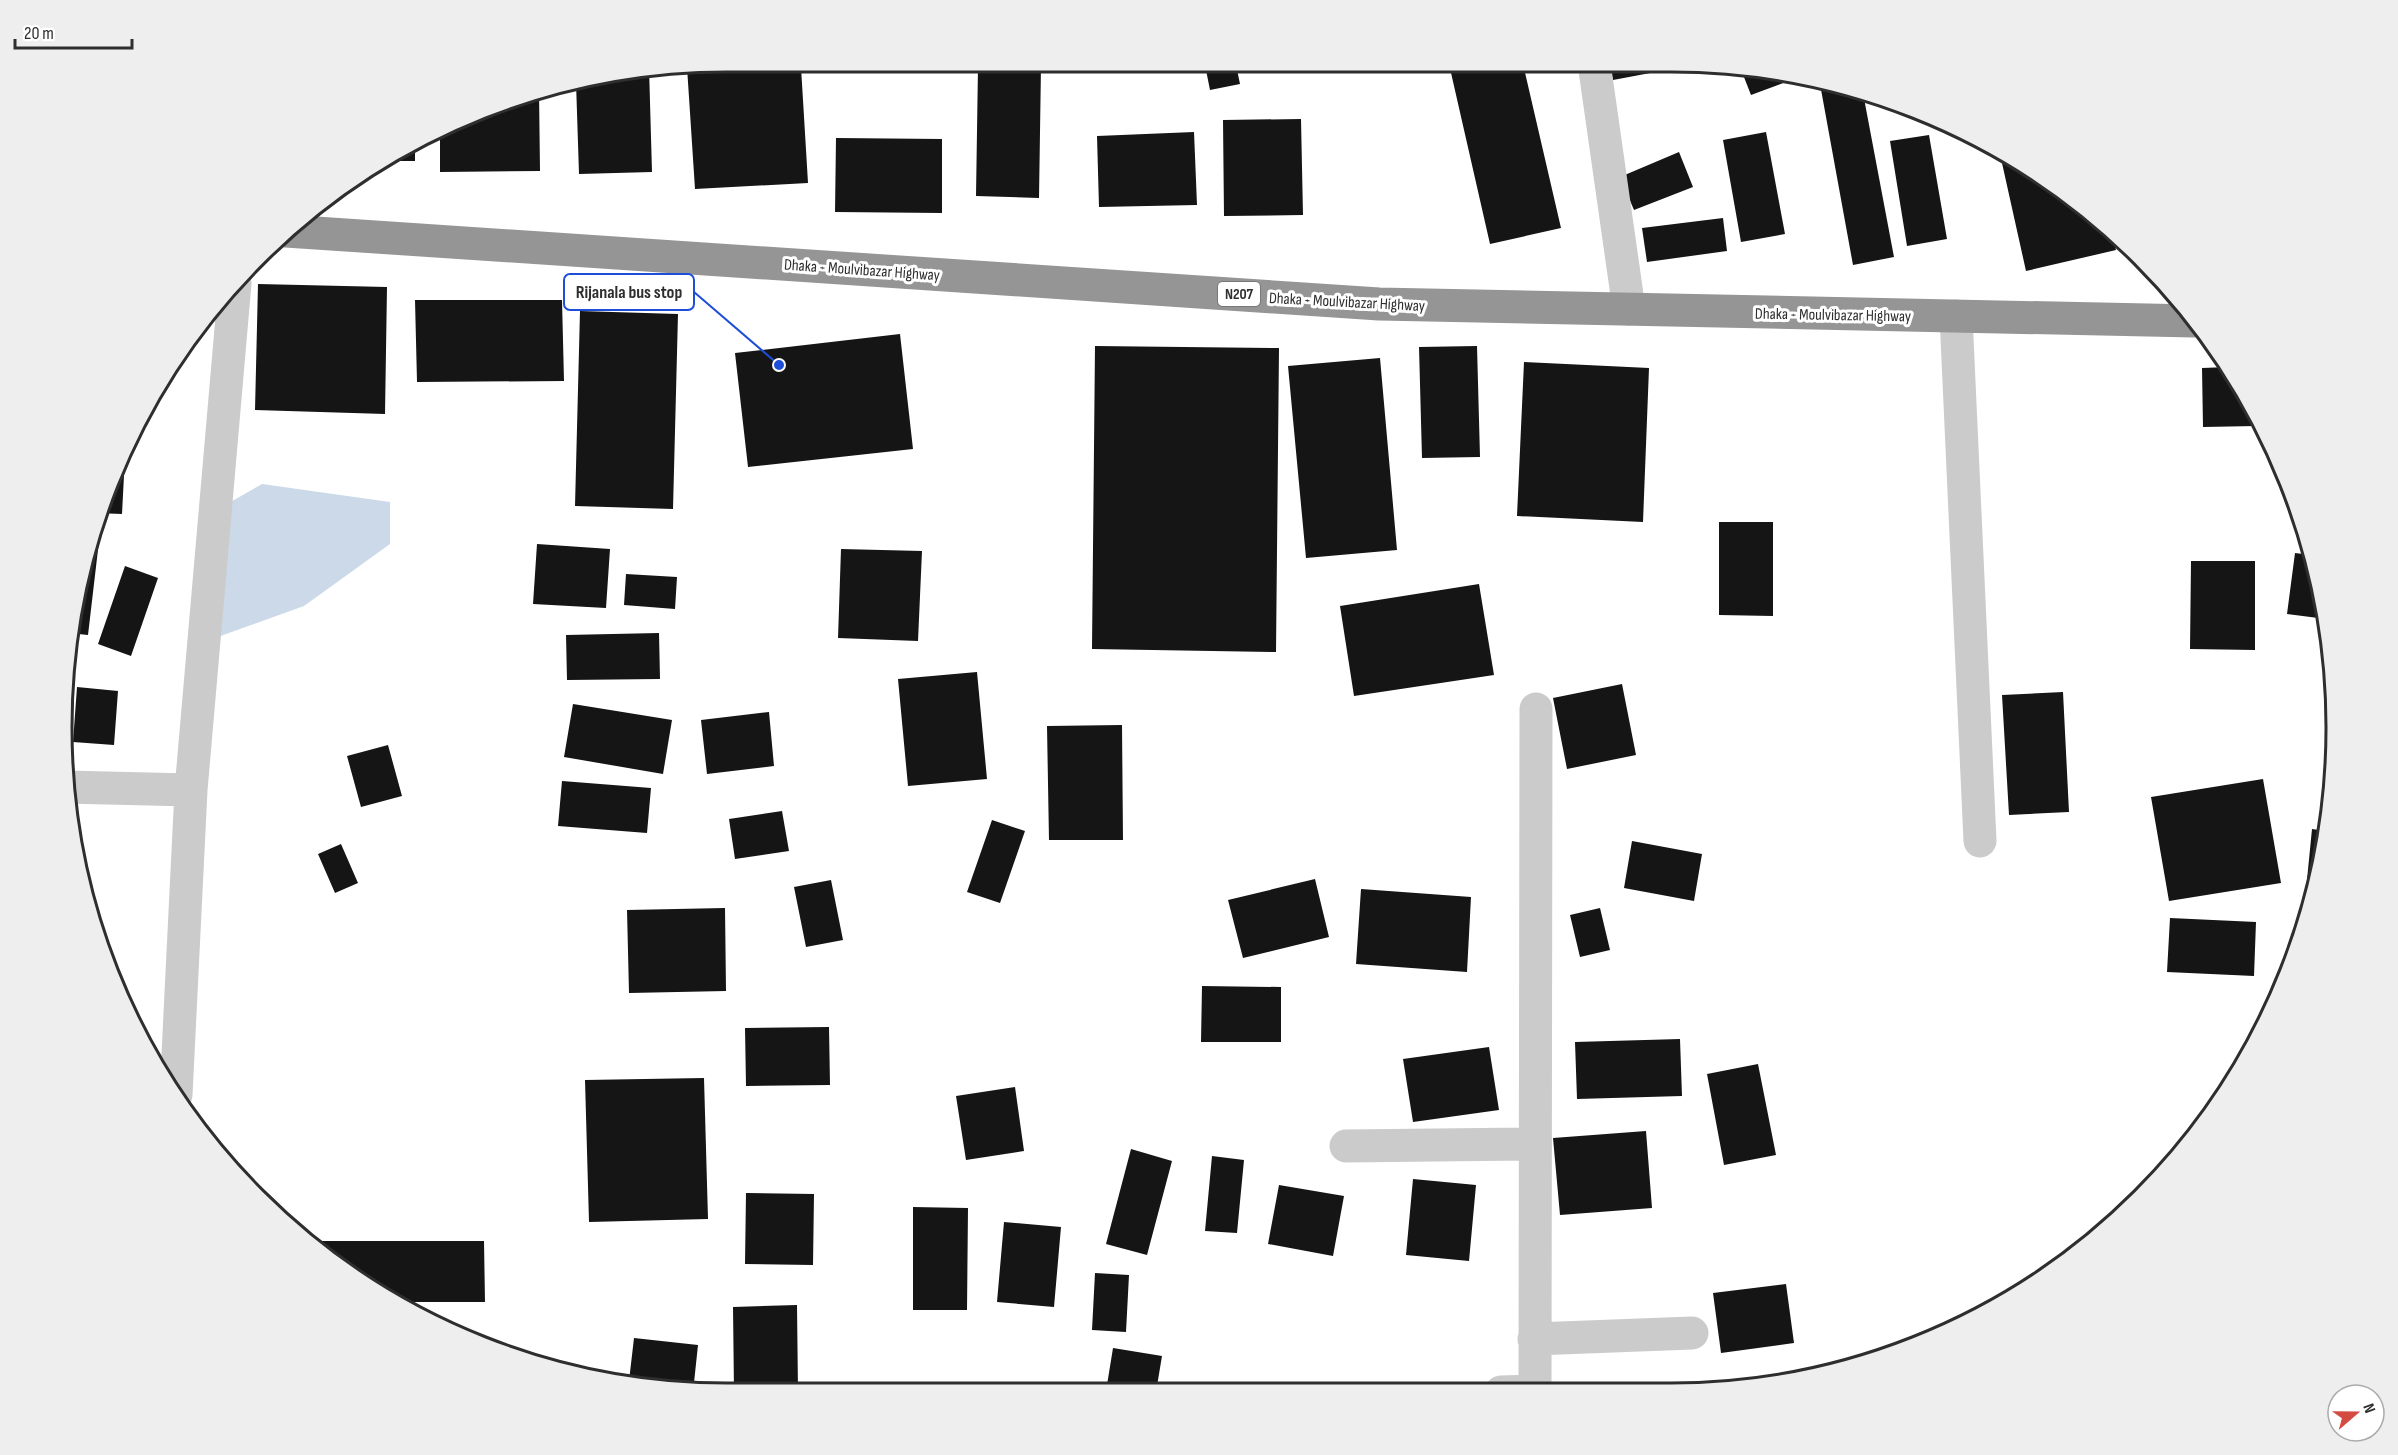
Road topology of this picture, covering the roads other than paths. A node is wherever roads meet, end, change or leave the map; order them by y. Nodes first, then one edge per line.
1 (1595, 72) edge
2 (299, 232) edge
3 (234, 296) edge
4 (1629, 309) junction
5 (1956, 316) junction
6 (2185, 321) edge
7 (1536, 709) dead end
8 (75, 787) edge
9 (191, 790) junction
10 (1980, 841) dead end
11 (177, 1083) edge
12 (1534, 1144) junction
13 (1346, 1146) dead end
14 (1692, 1333) dead end
15 (1534, 1339) junction
16 (1535, 1383) edge

1 - 4 street
2 - 4 highway, Dhaka - Moulvibazar Highway / N207
3 - 9 street
4 - 5 highway, Dhaka - Moulvibazar Highway / N207
5 - 6 highway, Dhaka - Moulvibazar Highway / N207
5 - 10 street
7 - 12 street
8 - 9 street
9 - 11 street
12 - 13 street
12 - 15 street
14 - 15 street
15 - 16 street

